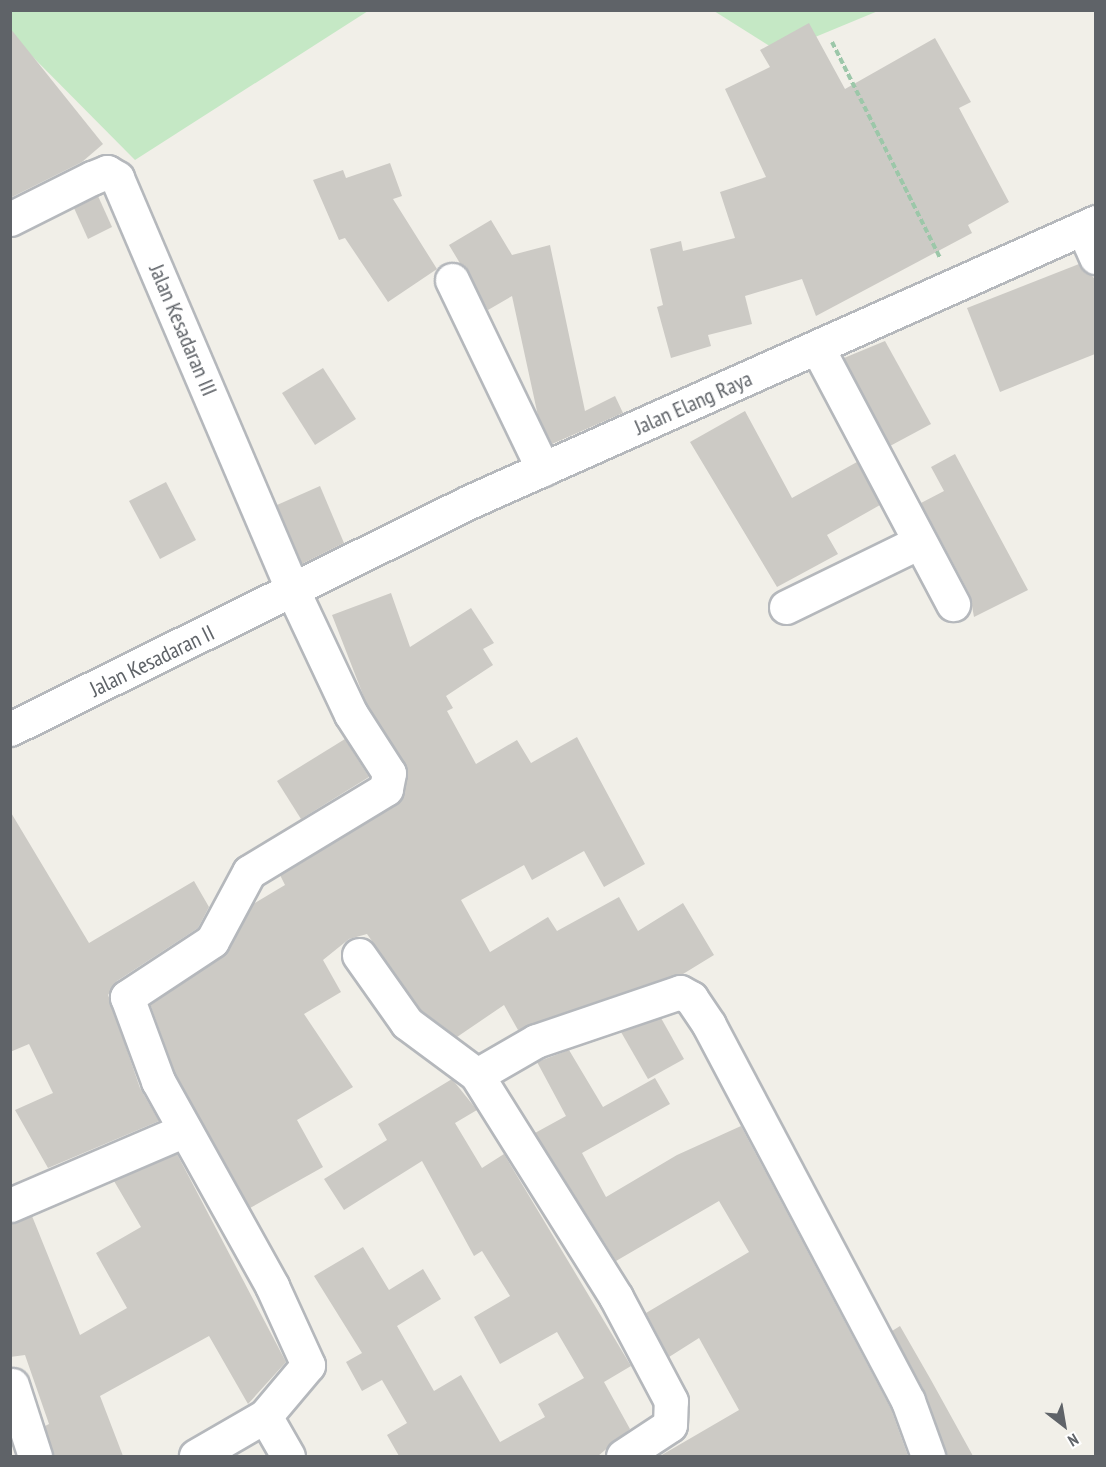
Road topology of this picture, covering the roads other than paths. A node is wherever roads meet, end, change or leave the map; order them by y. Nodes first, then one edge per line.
1 (10, 219) edge
2 (1091, 235) edge
3 (452, 280) dead end
4 (817, 347) junction
5 (543, 469) junction
6 (919, 542) junction
7 (294, 591) junction
8 (953, 604) dead end
9 (786, 607) dead end
10 (10, 729) edge
11 (359, 955) dead end
12 (477, 1075) junction
13 (185, 1130) junction
14 (10, 1205) edge
15 (12, 1384) edge
16 (265, 1416) junction
17 (663, 1446) edge
18 (35, 1456) edge
19 (196, 1456) edge
20 (288, 1456) edge
21 (622, 1456) edge
22 (928, 1456) edge

1 - 7 street, Jalan Kesadaran III
2 - 4 street, Jalan Elang Raya
3 - 5 street
4 - 5 street, Jalan Elang Raya
4 - 6 street
5 - 7 street, Jalan Elang Raya
6 - 8 street
6 - 9 street
7 - 10 street, Jalan Kesadaran II
7 - 13 street
11 - 12 street
12 - 17 street
12 - 22 street
13 - 14 street
13 - 16 street
15 - 18 street
16 - 19 street
16 - 20 street
17 - 21 street

